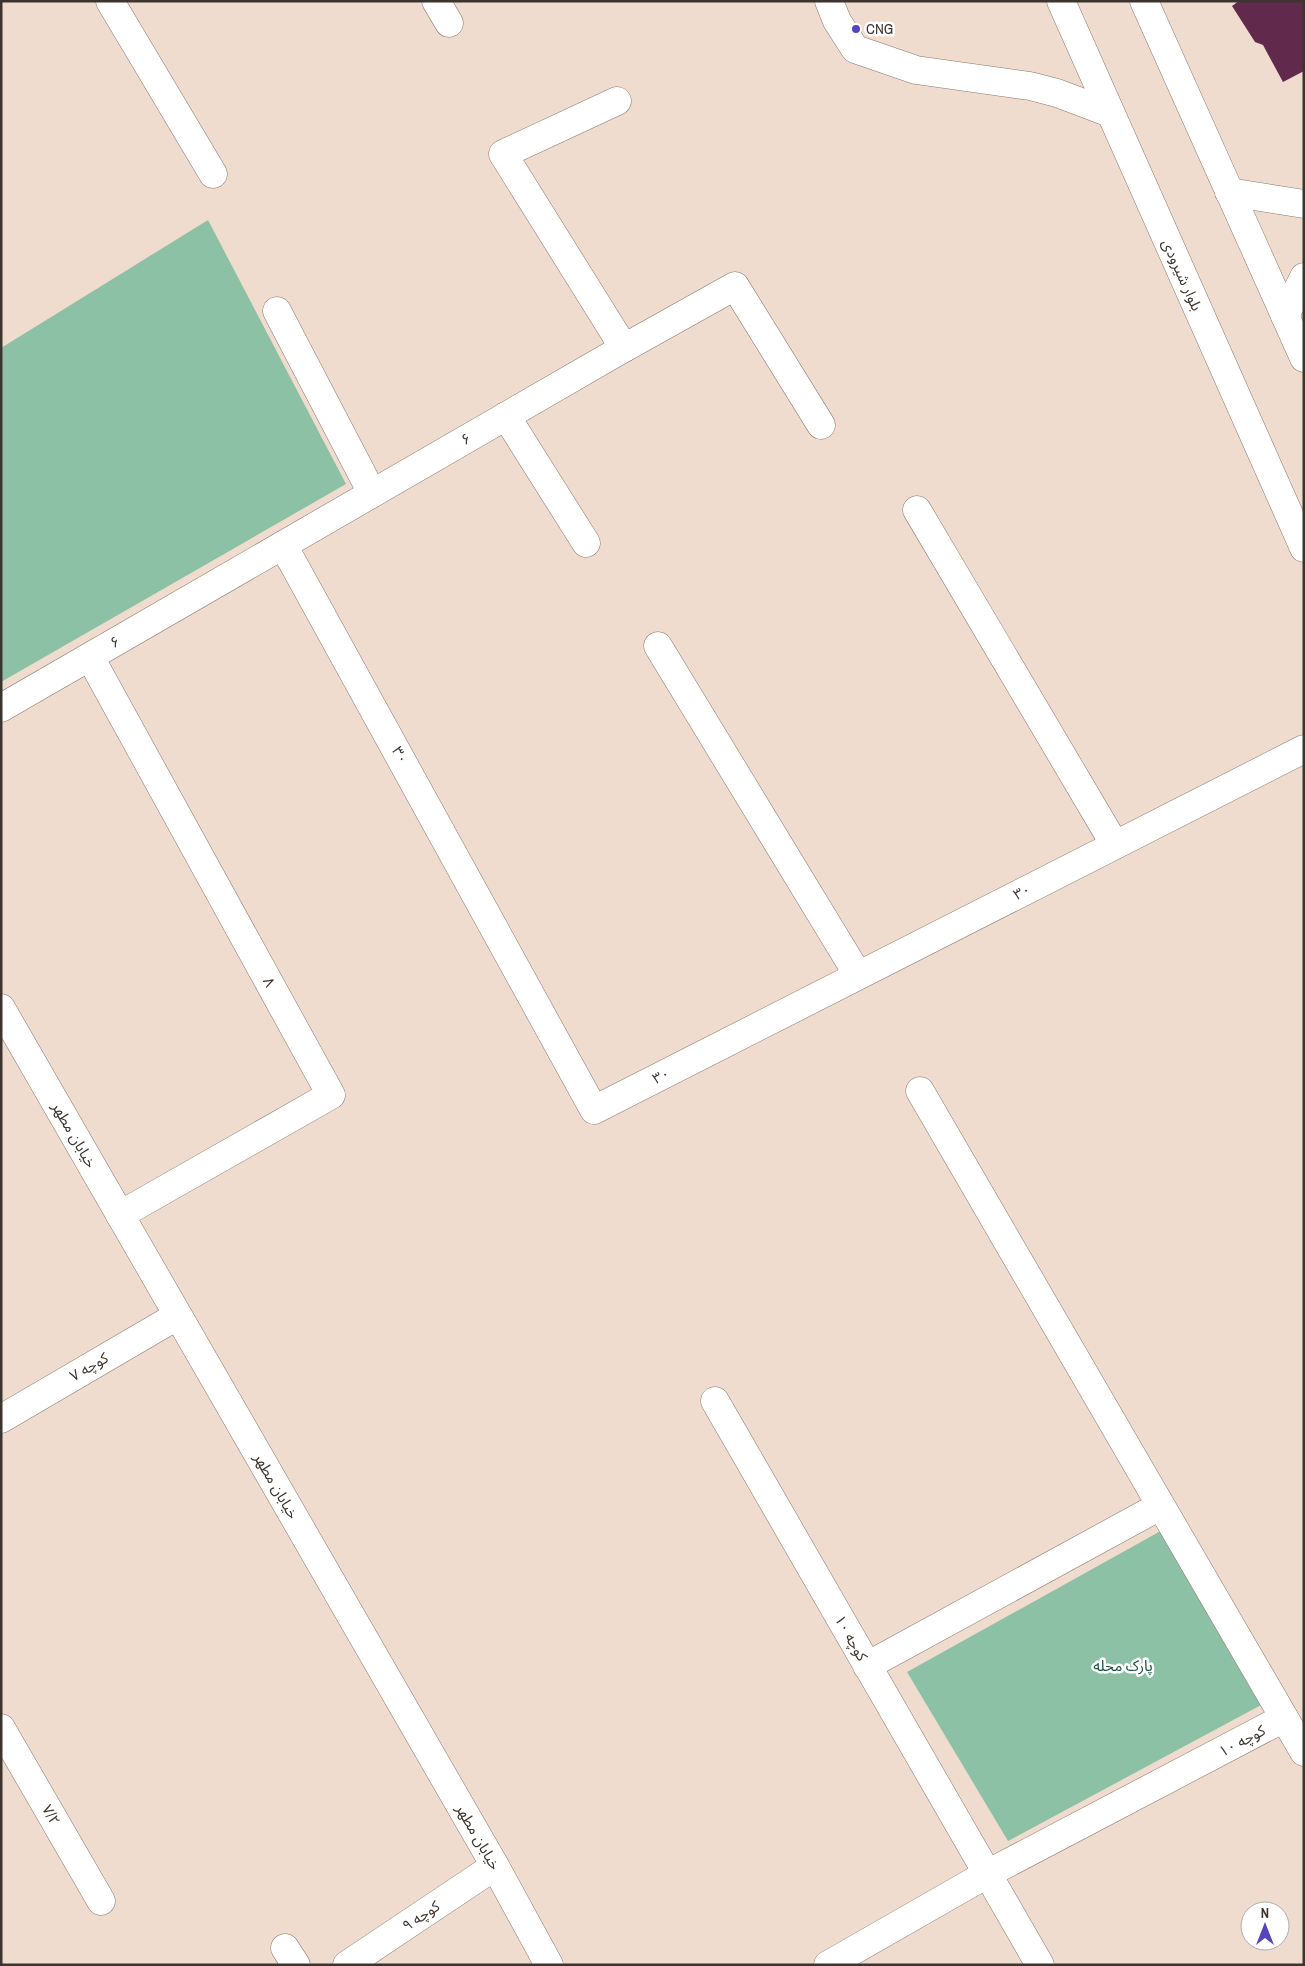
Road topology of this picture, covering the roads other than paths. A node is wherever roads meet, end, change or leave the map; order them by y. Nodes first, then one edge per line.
1 (110, 1) edge
2 (829, 1) edge
3 (1061, 1) edge
4 (1144, 1) edge
5 (617, 101) dead end
6 (1110, 113) junction
7 (213, 174) dead end
8 (1229, 192) junction
9 (1304, 204) edge
10 (1304, 277) edge
11 (277, 311) dead end
12 (1285, 316) junction
13 (624, 348) junction
14 (1304, 358) edge
15 (506, 416) junction
16 (821, 425) dead end
17 (372, 493) junction
18 (917, 510) dead end
19 (586, 543) dead end
20 (283, 545) junction
21 (1304, 548) edge
22 (658, 646) dead end
23 (90, 657) junction
24 (1, 708) edge
25 (1304, 749) edge
26 (1115, 845) junction
27 (858, 976) junction
28 (1, 1008) edge
29 (920, 1090) dead end
30 (120, 1215) junction
31 (177, 1316) junction
32 (715, 1401) dead end
33 (1, 1419) edge
34 (1160, 1506) junction
35 (867, 1666) junction
36 (1284, 1718) junction
37 (1, 1728) edge
38 (1304, 1752) edge
39 (495, 1866) junction
40 (987, 1874) junction
41 (101, 1901) dead end
42 (544, 1962) edge
43 (347, 1965) edge
44 (828, 1965) edge
45 (1040, 1965) edge

1 - 7 street
2 - 6 street
3 - 6 street, بلوار شیرودی
4 - 8 street
5 - 13 street
6 - 21 street, بلوار شیرودی
8 - 9 street
8 - 12 street
10 - 12 street
11 - 17 street
12 - 14 street
13 - 15 street, ۶
13 - 16 street, ۶
15 - 17 street, ۶
15 - 19 street
17 - 20 street, ۶
18 - 26 street
20 - 23 street, ۶
20 - 27 street, ۳۰
22 - 27 street
23 - 24 street, ۶
23 - 30 street, ۸
25 - 26 street, ۳۰
26 - 27 street, ۳۰
28 - 30 street, خیابان مطهر
29 - 34 street
30 - 31 street, خیابان مطهر
31 - 33 street, کوچه ۷
31 - 39 street, خیابان مطهر
32 - 35 street, کوچه ۱۰
34 - 35 street
34 - 36 street
35 - 40 street, کوچه ۱۰
36 - 38 street
36 - 40 street, کوچه ۱۰
37 - 41 street, ۷/۲
39 - 42 street, خیابان مطهر
39 - 43 street, کوچه ۹
40 - 44 street, کوچه ۱۰
40 - 45 street

